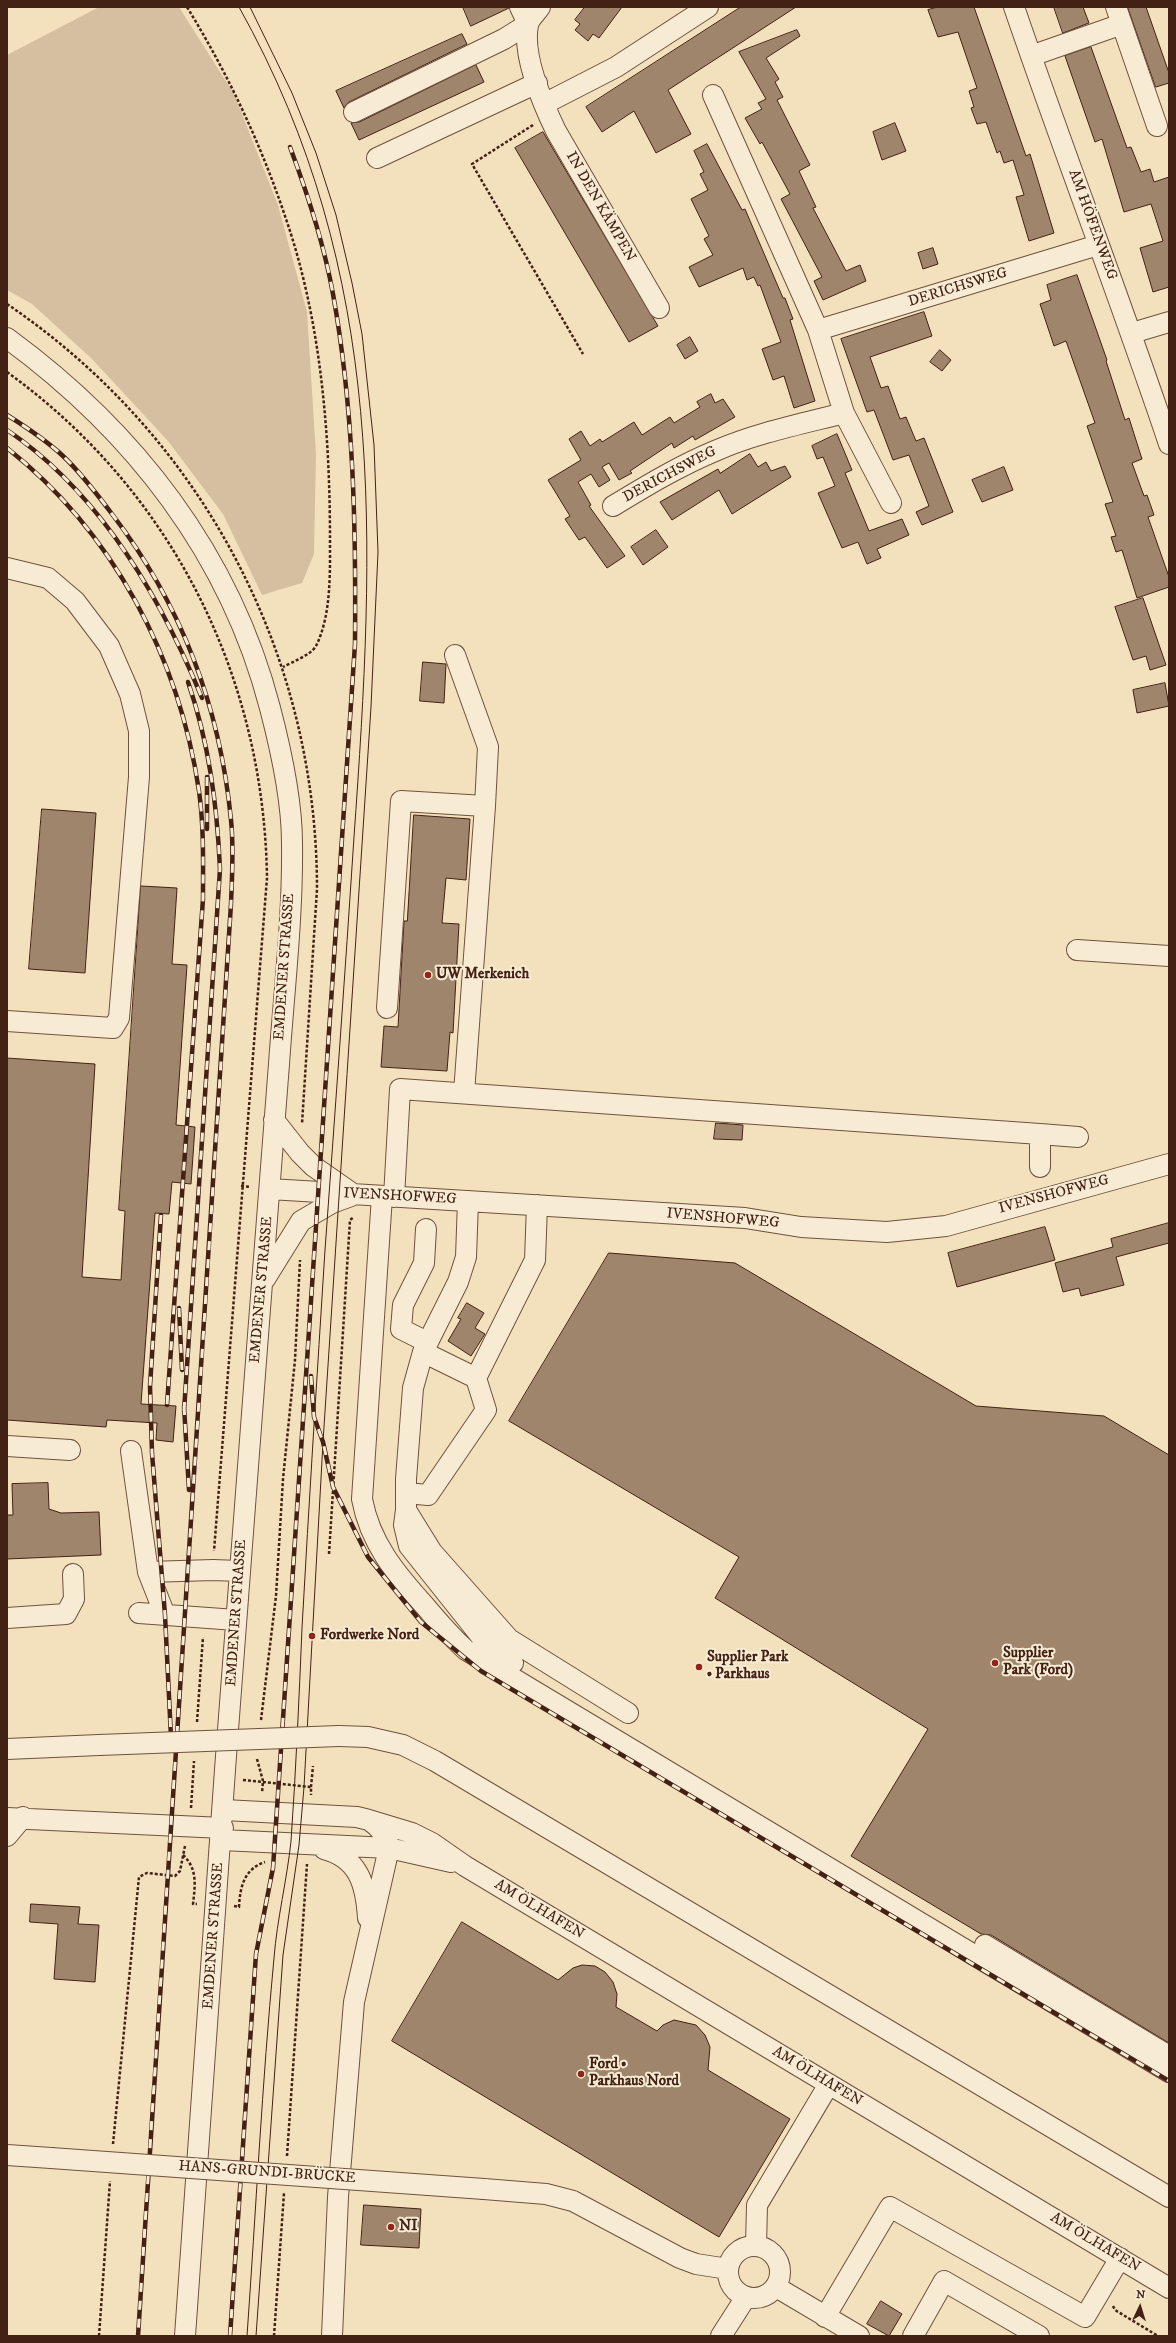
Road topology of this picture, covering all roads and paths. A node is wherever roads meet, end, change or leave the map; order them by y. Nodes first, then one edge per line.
1 (187, 7) edge
2 (540, 7) edge
3 (708, 7) edge
4 (1014, 7) edge
5 (524, 15) edge
6 (1119, 16) edge
7 (1031, 56) junction
8 (538, 83) junction
9 (713, 95) dead end
10 (546, 109) junction
11 (354, 112) dead end
12 (1157, 126) dead end
13 (378, 158) dead end
14 (1098, 245) junction
15 (7, 304) edge
16 (659, 308) dead end
17 (1169, 322) edge
18 (818, 330) junction
19 (1132, 333) junction
20 (7, 338) edge
21 (583, 354) dead end
22 (7, 372) edge
23 (844, 413) junction
24 (1169, 444) edge
25 (891, 503) dead end
26 (613, 506) dead end
27 (7, 568) edge
28 (455, 655) dead end
29 (283, 667) junction
30 (485, 806) junction
31 (1077, 950) dead end
32 (1169, 956) edge
33 (388, 1008) dead end
34 (7, 1021) edge
35 (464, 1093) junction
36 (274, 1120) junction
37 (1040, 1134) junction
38 (1078, 1137) dead end
39 (300, 1153) junction
40 (1169, 1164) edge
41 (1040, 1167) dead end
42 (270, 1189) junction
43 (355, 1195) junction
44 (388, 1197) junction
45 (468, 1201) junction
46 (537, 1205) junction
47 (357, 1215) dead end
48 (426, 1229) dead end
49 (300, 1257) dead end
50 (263, 1282) junction
51 (425, 1347) junction
52 (476, 1378) junction
53 (7, 1446) edge
54 (70, 1450) dead end
55 (131, 1451) dead end
56 (406, 1502) junction
57 (329, 1554) dead end
58 (213, 1570) junction
59 (148, 1572) junction
60 (239, 1572) junction
61 (73, 1574) dead end
62 (139, 1613) dead end
63 (165, 1615) junction
64 (7, 1618) edge
65 (204, 1618) junction
66 (236, 1620) junction
67 (628, 1713) dead end
68 (197, 1725) dead end
69 (260, 1728) dead end
70 (7, 1748) edge
71 (258, 1752) dead end
72 (195, 1757) dead end
73 (313, 1766) dead end
74 (311, 1787) junction
75 (311, 1816) junction
76 (15, 1818) edge
77 (369, 1820) junction
78 (188, 1826) junction
79 (223, 1826) junction
80 (7, 1836) edge
81 (309, 1845) junction
82 (390, 1848) junction
83 (465, 1866) junction
84 (369, 1930) junction
85 (1169, 2056) edge
86 (1169, 2072) edge
87 (829, 2084) junction
88 (113, 2152) dead end
89 (7, 2155) edge
90 (286, 2159) dead end
91 (110, 2176) dead end
92 (284, 2190) dead end
93 (1169, 2196) edge
94 (756, 2246) junction
95 (1120, 2258) junction
96 (728, 2269) junction
97 (776, 2287) junction
98 (1169, 2288) edge
99 (746, 2297) junction
100 (824, 2317) junction
101 (99, 2336) edge
102 (185, 2336) edge
103 (274, 2336) edge
104 (332, 2336) edge
105 (722, 2336) edge
106 (858, 2336) edge
107 (913, 2336) edge
108 (1039, 2336) edge

1 - 29 path
2 - 5 street
3 - 10 street
4 - 7 street, AM HÖFENWEG
5 - 8 street, IN DEN KÄMPEN
5 - 11 street
6 - 7 street
6 - 12 street
7 - 14 street, AM HÖFENWEG
8 - 10 street, IN DEN KÄMPEN
8 - 13 street
9 - 18 street
10 - 16 street, IN DEN KÄMPEN
10 - 21 path
14 - 18 street, DERICHSWEG
14 - 19 street, AM HÖFENWEG
15 - 29 path
17 - 19 street
18 - 23 street
19 - 24 street, AM HÖFENWEG
20 - 36 street, EMDENER STRASSE
22 - 58 path
23 - 25 street
23 - 26 street, DERICHSWEG
27 - 34 street
28 - 30 street
29 - 39 path
30 - 33 street
30 - 35 street
31 - 32 street
35 - 37 street
35 - 44 street
36 - 39 street
36 - 42 street, EMDENER STRASSE
37 - 38 street
37 - 41 street
39 - 43 street
40 - 46 street, IVENSHOFWEG
42 - 43 street, IVENSHOFWEG
42 - 50 street, EMDENER STRASSE
43 - 44 street, IVENSHOFWEG
43 - 50 street
44 - 45 street, IVENSHOFWEG
44 - 86 street
45 - 46 street, IVENSHOFWEG
45 - 51 street
46 - 52 street
47 - 57 path
48 - 51 street
49 - 69 path
50 - 60 street, EMDENER STRASSE
51 - 52 street
51 - 56 street
52 - 56 street
53 - 54 street
55 - 59 street
56 - 67 street
56 - 85 street
58 - 59 street
58 - 60 street
59 - 63 street
60 - 66 street, EMDENER STRASSE
61 - 64 street
62 - 63 street
63 - 65 street
65 - 66 street
65 - 68 path
66 - 79 street, EMDENER STRASSE
70 - 93 street, bridge
71 - 74 path
72 - 78 path
73 - 74 path
74 - 75 path
75 - 77 street, AM ÖLHAFEN
75 - 79 street, AM ÖLHAFEN
76 - 78 street
76 - 80 street
77 - 82 street
77 - 83 street, AM ÖLHAFEN
78 - 79 street
78 - 88 path
79 - 81 street, AM ÖLHAFEN
79 - 102 street, EMDENER STRASSE
81 - 82 street, AM ÖLHAFEN
81 - 84 street
81 - 90 path
82 - 83 street, AM ÖLHAFEN
82 - 84 street
83 - 87 street, AM ÖLHAFEN
84 - 104 street
87 - 94 street
87 - 95 street, AM ÖLHAFEN
89 - 96 street, HANS-GRUNDI-BRÜCKE, bridge
91 - 101 path
92 - 103 path
94 - 96 street
94 - 97 street
95 - 98 street, AM ÖLHAFEN
95 - 100 street
96 - 99 street
97 - 99 street
97 - 100 street
99 - 105 street
100 - 106 street
107 - 108 street

